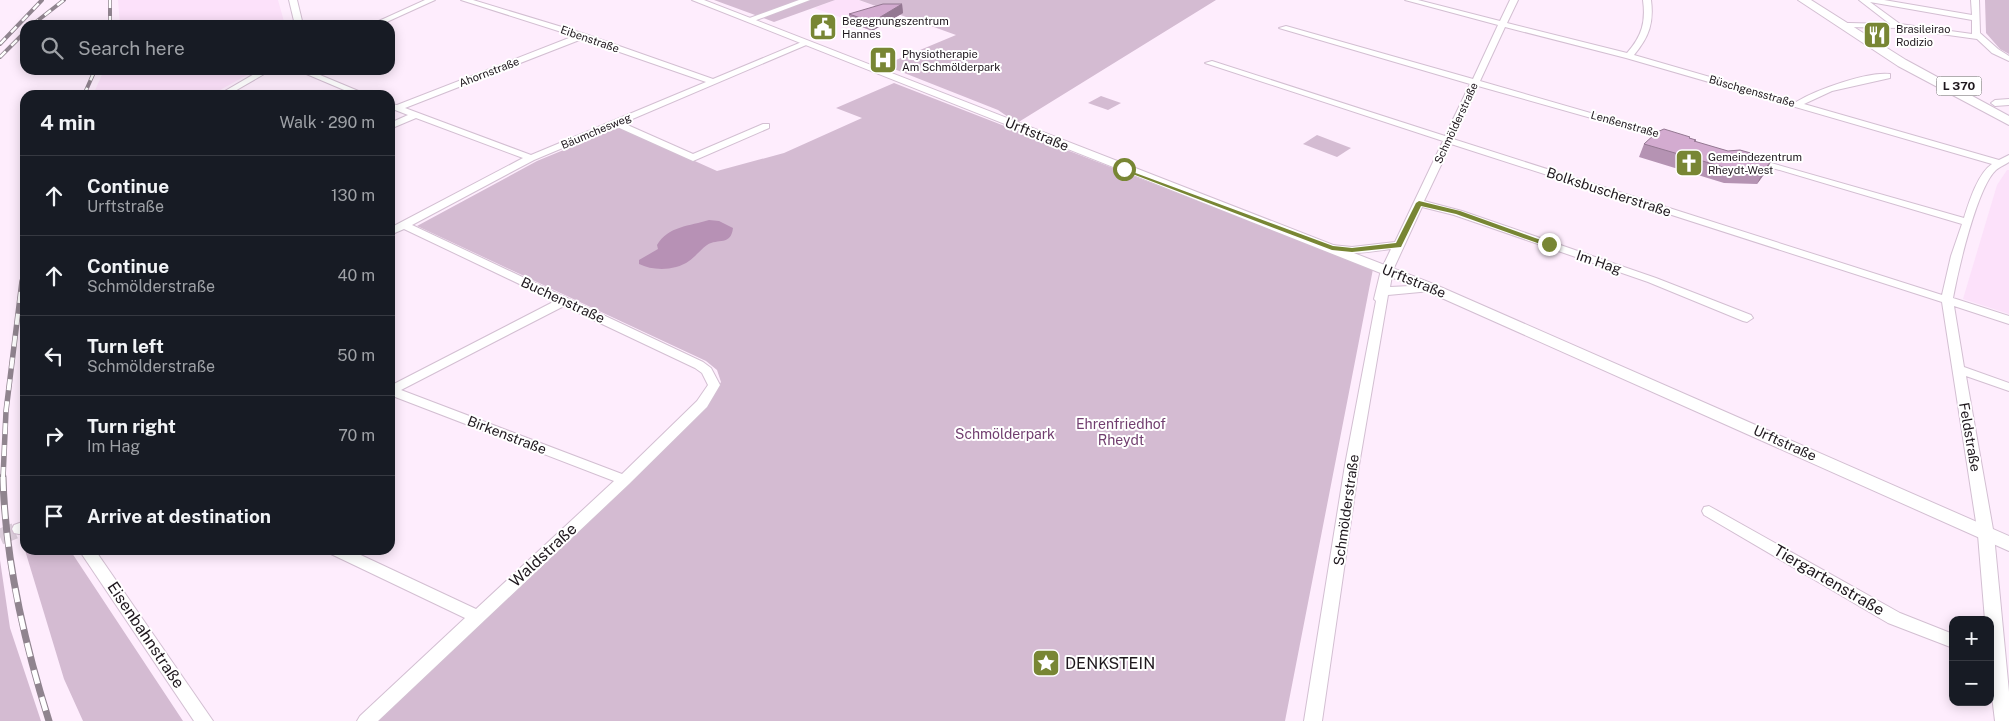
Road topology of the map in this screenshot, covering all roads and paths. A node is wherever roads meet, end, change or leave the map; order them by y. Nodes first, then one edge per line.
1 (293, 0) edge
2 (431, 0) edge
3 (465, 0) edge
4 (696, 0) edge
5 (806, 0) edge
6 (1408, 0) edge
7 (1514, 0) edge
8 (1648, 0) edge
9 (1803, 0) edge
10 (1810, 0) edge
11 (1863, 0) edge
12 (1871, 0) edge
13 (1975, 0) edge
14 (1974, 18) junction
15 (298, 20) edge
16 (385, 20) edge
17 (748, 20) junction
18 (1504, 24) junction
19 (1849, 25) junction
20 (1898, 26) junction
21 (1283, 28) dead end
22 (582, 36) junction
23 (1979, 37) junction
24 (807, 42) junction
25 (1629, 56) junction
26 (2009, 59) edge
27 (1209, 63) dead end
28 (258, 75) edge
29 (314, 75) edge
30 (1887, 76) dead end
31 (713, 82) junction
32 (1475, 82) junction
33 (231, 90) edge
34 (351, 90) edge
35 (2009, 102) edge
36 (1994, 103) junction
37 (1798, 105) junction
38 (395, 106) edge
39 (395, 108) edge
40 (415, 115) junction
41 (2006, 116) edge
42 (616, 123) junction
43 (395, 124) edge
44 (766, 126) dead end
45 (2009, 127) edge
46 (1448, 141) junction
47 (1684, 141) edge
48 (2009, 149) edge
49 (1740, 157) edge
50 (531, 158) junction
51 (2009, 158) edge
52 (1998, 163) junction
53 (1419, 203) junction
54 (1967, 222) junction
55 (404, 225) junction
56 (395, 230) edge
57 (1398, 245) junction
58 (1332, 248) junction
59 (1387, 270) junction
60 (1431, 288) junction
61 (1380, 299) junction
62 (1947, 300) junction
63 (564, 301) junction
64 (1747, 318) dead end
65 (2009, 320) edge
66 (1957, 369) junction
67 (714, 385) joint
68 (2009, 387) edge
69 (395, 388) edge
70 (395, 393) edge
71 (624, 480) junction
72 (1710, 511) dead end
73 (1986, 535) junction
74 (2009, 544) edge
75 (90, 555) edge
76 (347, 555) edge
77 (1991, 616) edge
78 (478, 617) junction
79 (1949, 639) edge
80 (1994, 661) edge
81 (204, 721) edge
82 (366, 721) edge
83 (1313, 721) edge
84 (2004, 721) edge

1 - 15 street
2 - 16 street
3 - 22 street, Eibenstraße
4 - 17 street, Urftstraße
5 - 17 street
6 - 18 street, Büschgensstraße
7 - 18 street, Schmölderstraße
8 - 25 street
9 - 41 main road, L 370
10 - 19 main road, L 370
11 - 20 street
12 - 14 street
13 - 14 street
14 - 23 street
17 - 24 street, Urftstraße
18 - 25 street, Büschgensstraße
18 - 32 street, Schmölderstraße
19 - 20 street
19 - 36 main road, L 370
20 - 23 street
21 - 32 street, Lenßenstraße
22 - 31 street, Eibenstraße
22 - 38 street, Ahornstraße
23 - 26 street
24 - 31 street, Bäumchesweg
24 - 58 street, Urftstraße
25 - 37 street, Büschgensstraße
27 - 46 street, Bolksbuscherstraße
28 - 33 street
29 - 34 street
30 - 37 street
31 - 42 street, Bäumchesweg
32 - 46 street, Schmölderstraße
32 - 47 street, Lenßenstraße
35 - 36 street
36 - 41 main road, L 370
37 - 52 street, Büschgensstraße
39 - 40 street
40 - 43 street
40 - 50 street
41 - 45 main road
42 - 44 street
42 - 50 street, Bäumchesweg
46 - 53 street, Schmölderstraße
46 - 62 street, Bolksbuscherstraße
48 - 52 street, Feldstraße
49 - 54 street
50 - 55 street, Bäumchesweg
51 - 52 street, Feldstraße
52 - 54 street, Feldstraße
53 - 57 street, Schmölderstraße
53 - 64 street, Im Hag
54 - 62 street, Feldstraße
55 - 56 street, Bäumchesweg
55 - 63 street, Buchenstraße
57 - 58 street
57 - 59 street, Schmölderstraße
58 - 59 street, Urftstraße
59 - 60 street, Urftstraße
59 - 61 street, Schmölderstraße
60 - 61 street
60 - 73 street, Urftstraße
61 - 83 street, Schmölderstraße
62 - 65 street, Bolksbuscherstraße
62 - 66 street, Feldstraße
63 - 67 street, Buchenstraße
63 - 69 street
66 - 68 street
66 - 73 street, Feldstraße
67 - 71 street, Waldstraße
70 - 71 street, Birkenstraße
71 - 78 street, Waldstraße
72 - 79 street, Tiergartenstraße
73 - 74 street, Urftstraße
73 - 77 street, Feldstraße
75 - 81 street, Eisenbahnstraße
76 - 78 street
78 - 82 street, Waldstraße
80 - 84 street, Feldstraße

